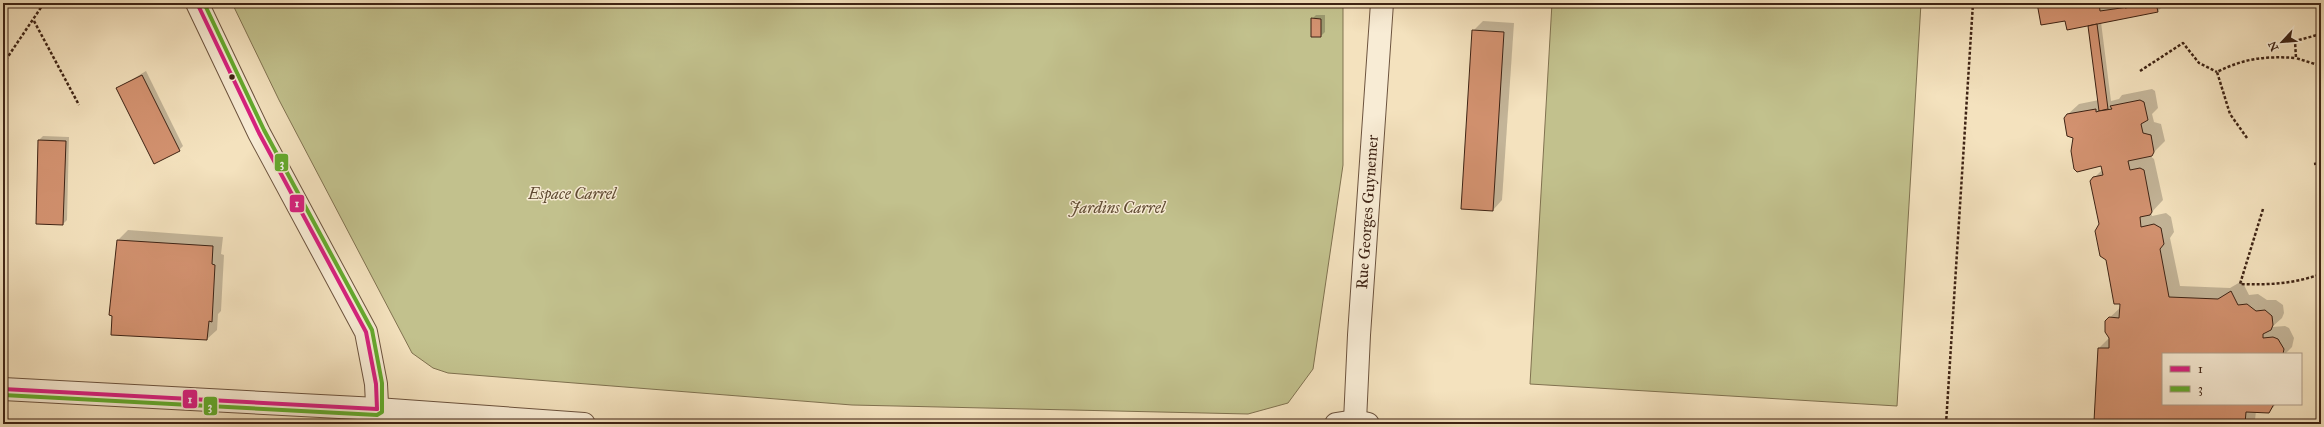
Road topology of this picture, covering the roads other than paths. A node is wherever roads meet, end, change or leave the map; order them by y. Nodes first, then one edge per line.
1 (197, 3) edge
2 (1382, 3) edge
3 (3, 389) edge
4 (378, 417) edge
5 (1353, 423) edge
6 (584, 424) edge

1 - 4 street
2 - 5 street, Rue Georges Guynemer
3 - 4 street
4 - 6 street

